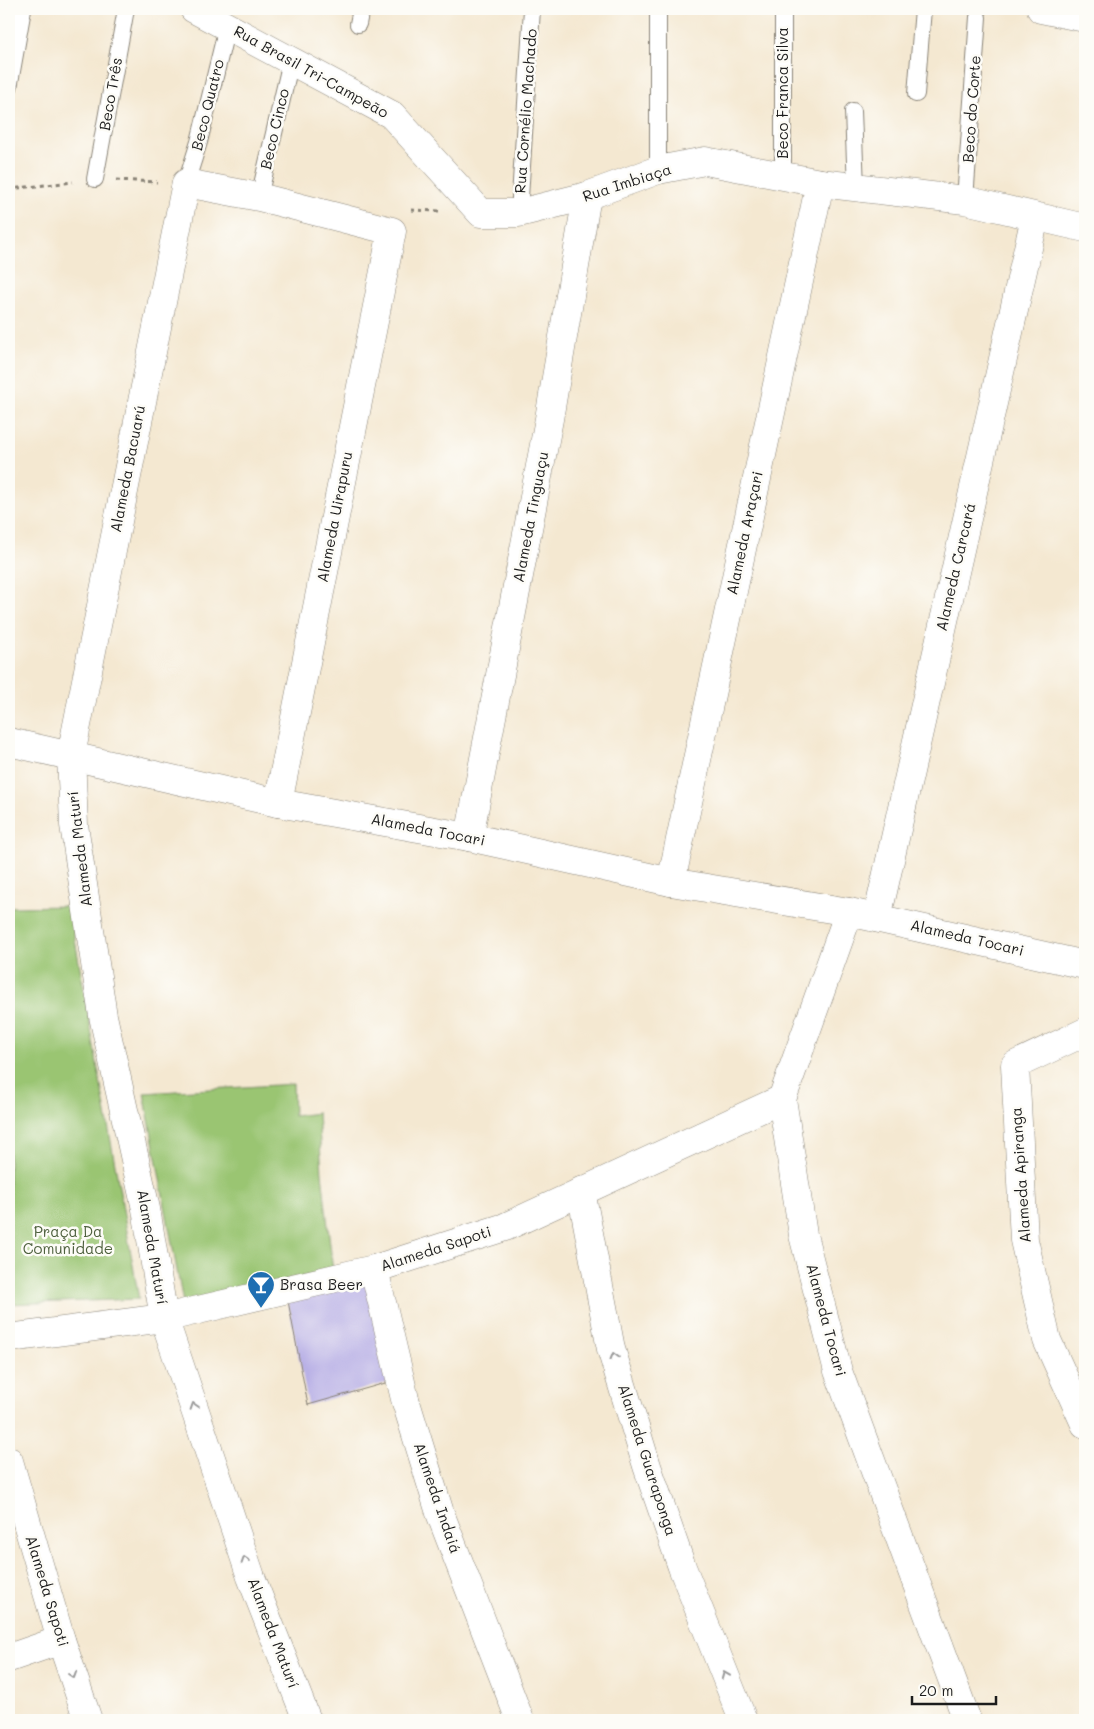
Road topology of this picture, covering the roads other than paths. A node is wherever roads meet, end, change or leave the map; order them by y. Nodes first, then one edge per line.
1 (23, 9) edge
2 (126, 9) edge
3 (194, 9) edge
4 (532, 9) edge
5 (658, 9) edge
6 (923, 9) edge
7 (1040, 9) edge
8 (783, 10) edge
9 (978, 17) dead end
10 (1085, 18) edge
11 (227, 27) junction
12 (290, 61) junction
13 (9, 88) edge
14 (916, 94) dead end
15 (853, 111) dead end
16 (658, 170) junction
17 (783, 176) junction
18 (95, 179) dead end
19 (186, 183) junction
20 (820, 183) junction
21 (856, 188) junction
22 (586, 196) junction
23 (259, 197) junction
24 (965, 200) junction
25 (480, 213) joint
26 (520, 213) junction
27 (1035, 217) junction
28 (1085, 228) edge
29 (9, 742) edge
30 (71, 755) junction
31 (278, 803) junction
32 (469, 837) junction
33 (671, 882) junction
34 (849, 912) junction
35 (877, 918) junction
36 (1085, 965) edge
37 (1085, 1032) edge
38 (782, 1099) junction
39 (581, 1191) junction
40 (374, 1269) junction
41 (164, 1318) junction
42 (9, 1338) edge
43 (1085, 1424) edge
44 (9, 1461) edge
45 (62, 1640) junction
46 (9, 1658) edge
47 (88, 1720) edge
48 (307, 1720) edge
49 (520, 1720) edge
50 (743, 1720) edge
51 (967, 1720) edge

1 - 13 lane
2 - 18 lane, Beco Três
3 - 11 street, Rua Brasil Tri-Campeão
4 - 26 lane, Rua Cornélio Machado
5 - 16 lane
6 - 14 lane
7 - 10 street
8 - 17 lane, Beco Franca Silva
9 - 24 lane, Beco do Corte
11 - 12 street, Rua Brasil Tri-Campeão
11 - 19 lane, Beco Quatro
12 - 23 lane, Beco Cinco
12 - 25 street, Rua Brasil Tri-Campeão
15 - 21 lane
16 - 17 street, Rua Imbiaça
16 - 22 street, Rua Imbiaça
17 - 20 street, Rua Imbiaça
19 - 23 street
19 - 30 street, Alameda Bacuarú
20 - 21 street, Rua Imbiaça
20 - 33 street, Alameda Araçari
21 - 24 street, Rua Imbiaça
22 - 26 street, Rua Imbiaça
22 - 32 street, Alameda Tinguaçu
23 - 31 street, Alameda Uirapuru
24 - 27 street, Rua Imbiaça
25 - 26 street, Rua Imbiaça
27 - 28 street, Rua Imbiaça
27 - 35 street, Alameda Carcará
29 - 30 street, Alameda Tocari
30 - 31 street, Alameda Tocari
30 - 41 street, Alameda Maturí
31 - 32 street, Alameda Tocari
32 - 33 street, Alameda Tocari
33 - 34 street, Alameda Tocari
34 - 35 street, Alameda Tocari
34 - 38 street, Alameda Tocari
35 - 36 street, Alameda Tocari
37 - 43 street, Alameda Apiranga
38 - 39 street, Alameda Sapoti
38 - 51 street, Alameda Tocari
39 - 40 street, Alameda Sapoti
50 -> 39 street, Alameda Guaraponga
40 - 41 street, Alameda Sapoti
40 - 49 street, Alameda Indaiá
41 - 42 street, Alameda Sapoti
48 -> 41 street, Alameda Maturí
44 - 45 street, Alameda Sapoti
45 - 46 street
45 -> 47 street, Alameda Sapoti

